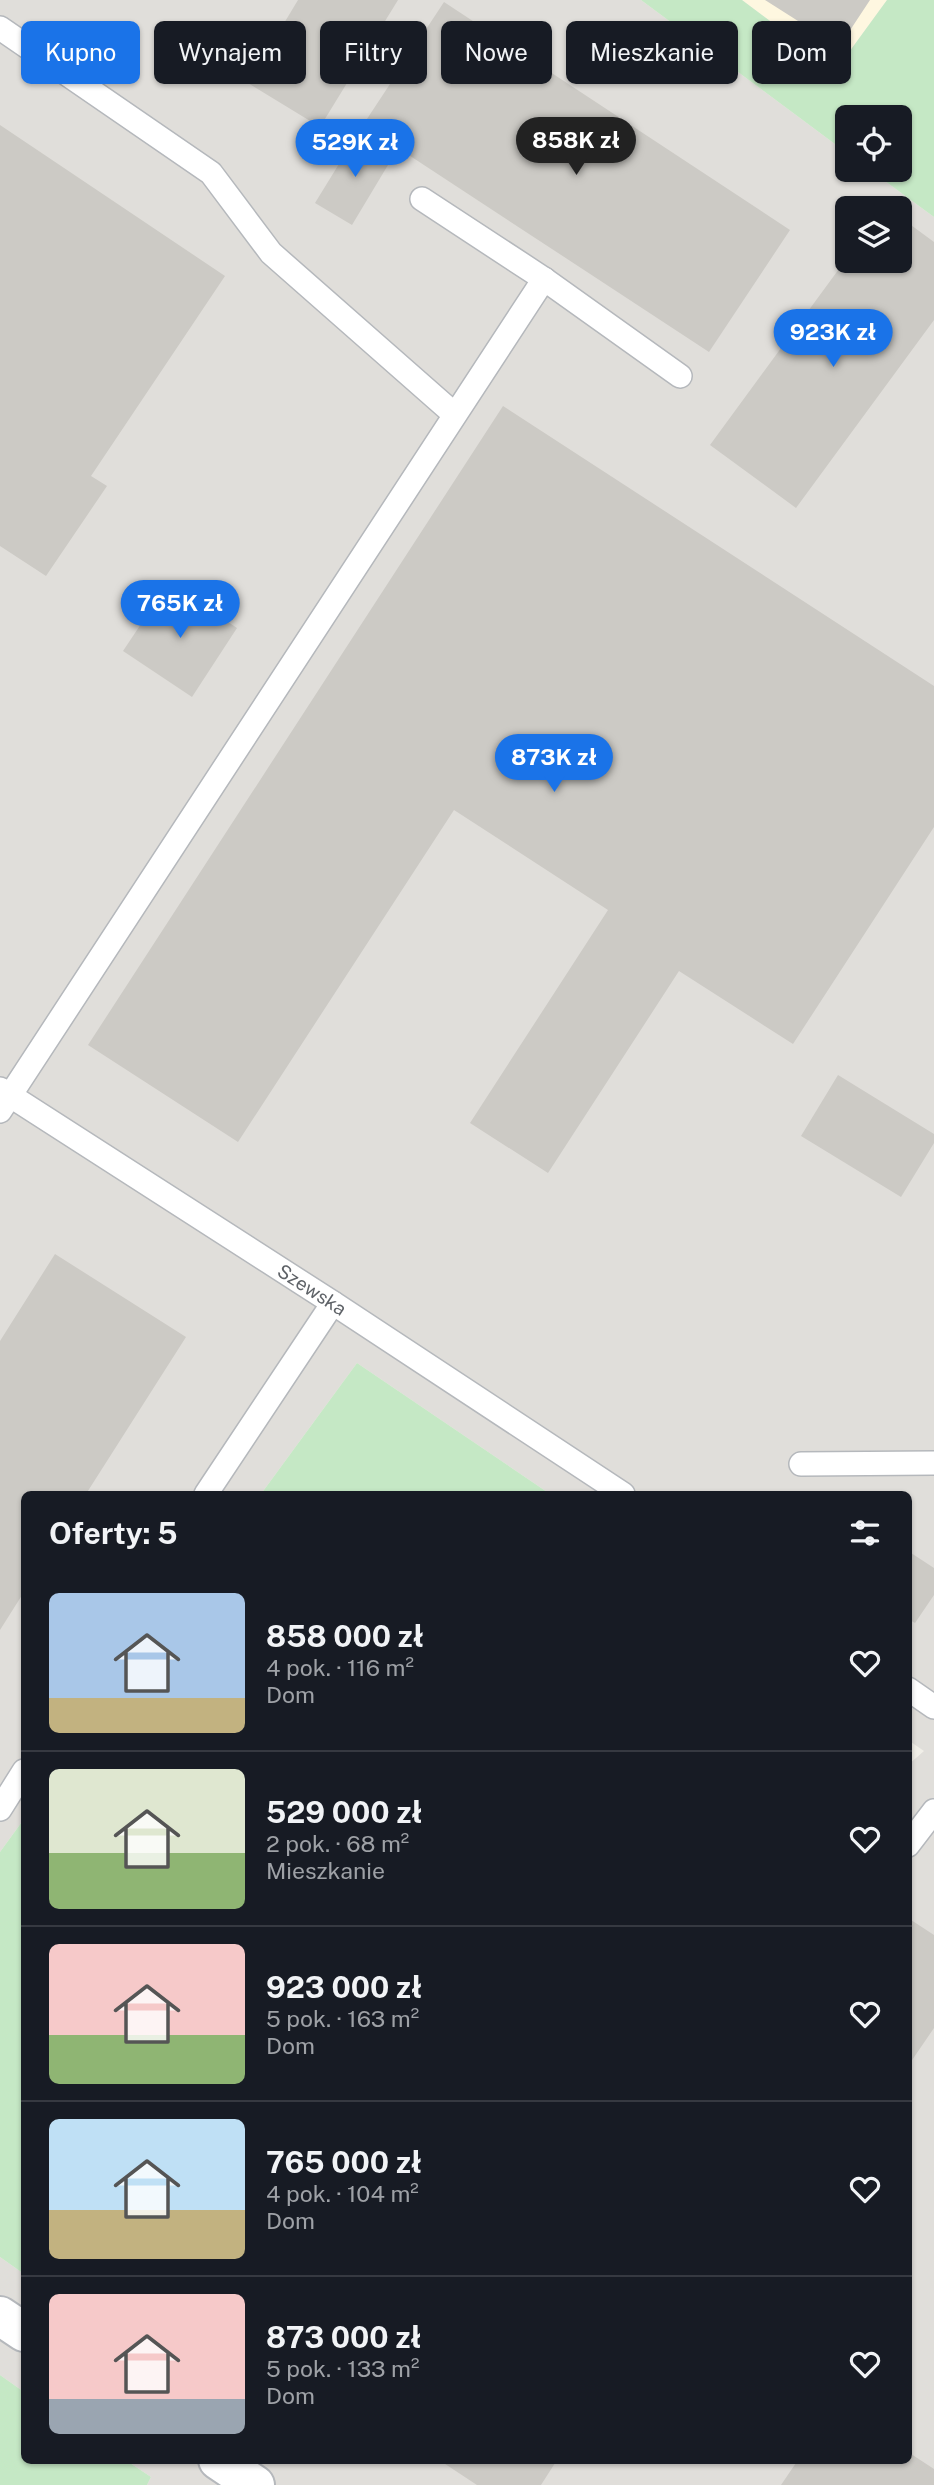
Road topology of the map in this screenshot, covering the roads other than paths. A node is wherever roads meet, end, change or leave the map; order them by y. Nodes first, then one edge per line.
1 (0, 28) edge
2 (422, 199) dead end
3 (544, 279) junction
4 (680, 376) dead end
5 (454, 414) junction
6 (3, 1099) edge
7 (333, 1303) junction
8 (934, 1463) edge
9 (801, 1464) dead end
10 (208, 1491) edge
11 (618, 1491) edge
12 (912, 1692) edge
13 (934, 1707) edge
14 (21, 1776) edge
15 (0, 1809) edge
16 (934, 1811) edge
17 (912, 1840) edge
18 (0, 2316) edge
19 (21, 2330) edge
20 (224, 2464) edge
21 (255, 2485) edge

1 - 5 lane
2 - 3 lane
3 - 4 lane
3 - 5 lane
5 - 6 lane
6 - 7 lane, Szewska
7 - 10 lane
7 - 11 lane, Szewska
8 - 9 lane
12 - 13 lane
14 - 15 lane
16 - 17 lane
18 - 19 street
20 - 21 street

